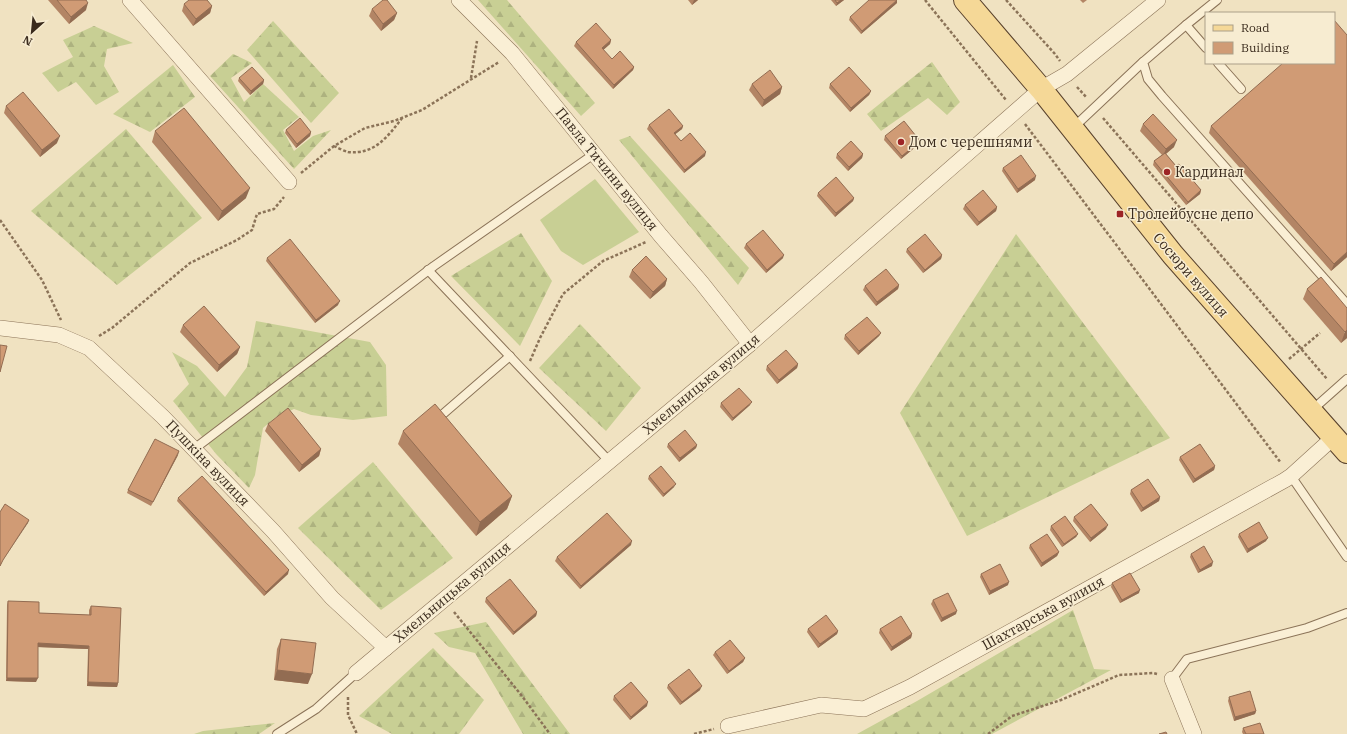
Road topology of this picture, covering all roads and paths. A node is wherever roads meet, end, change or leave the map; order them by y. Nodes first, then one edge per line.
1 (130, 0) edge
2 (459, 0) edge
3 (925, 0) edge
4 (964, 0) edge
5 (1006, 0) edge
6 (1158, 0) edge
7 (1217, 0) edge
8 (482, 23) junction
9 (1186, 25) junction
10 (1205, 47) edge
11 (512, 53) junction
12 (1143, 62) junction
13 (1219, 64) edge
14 (1067, 74) junction
15 (471, 78) junction
16 (1040, 89) junction
17 (1241, 89) dead end
18 (1094, 108) junction
19 (1015, 112) junction
20 (403, 117) junction
21 (1072, 129) junction
22 (334, 146) junction
23 (594, 154) junction
24 (289, 182) junction
25 (0, 220) edge
26 (661, 236) junction
27 (428, 270) junction
28 (1347, 304) edge
29 (0, 328) edge
30 (1320, 333) dead end
31 (76, 343) junction
32 (750, 344) junction
33 (1301, 349) junction
34 (510, 356) junction
35 (1275, 371) junction
36 (525, 372) junction
37 (1347, 379) edge
38 (1336, 390) junction
39 (1311, 411) junction
40 (443, 414) edge
41 (1340, 445) edge
42 (194, 449) junction
43 (609, 461) junction
44 (1291, 476) junction
45 (1347, 557) edge
46 (445, 598) junction
47 (1347, 613) edge
48 (386, 648) junction
49 (352, 677) junction
50 (1172, 679) junction
51 (728, 726) dead end
52 (277, 734) edge
53 (357, 734) edge
54 (550, 734) edge
55 (988, 734) edge
56 (1194, 734) edge

1 - 24 street
2 - 8 street, Павла Тичини вулиця
3 - 19 path
4 - 16 main road, Сосюри вулиця
5 - 14 path
6 - 14 street, Хмельницька вулиця
7 - 9 lane
8 - 11 street, Павла Тичини вулиця
8 - 15 path
9 - 10 lane
9 - 12 lane
11 - 15 path
11 - 23 street, Павла Тичини вулиця
12 - 18 lane
12 - 28 lane
13 - 17 lane
14 - 16 street, Хмельницька вулиця
14 - 18 path
15 - 20 path
16 - 19 street, Хмельницька вулиця
16 - 21 main road, Сосюри вулиця
18 - 21 lane
18 - 33 path
19 - 32 street, Хмельницька вулиця
19 - 44 path
20 - 22 path
20 - 22 path
21 - 35 main road, Сосюри вулиця
22 - 24 path
23 - 26 street, Павла Тичини вулиця
23 - 27 lane
24 - 31 path
25 - 31 path
26 - 32 street, Павла Тичини вулиця
26 - 36 path
27 - 34 lane
27 - 42 lane
29 - 31 street, Пушкіна вулиця
30 - 33 path
31 - 42 street, Пушкіна вулиця
32 - 43 street, Хмельницька вулиця
33 - 35 path
33 - 38 path
34 - 36 lane
34 - 40 lane
35 - 39 main road, Сосюри вулиця
36 - 43 lane
37 - 38 lane
38 - 39 lane
39 - 41 main road, Сосюри вулиця
41 - 44 street, Шахтарська вулиця
42 - 48 street, Пушкіна вулиця
43 - 46 street, Хмельницька вулиця
44 - 45 lane
44 - 51 street, Шахтарська вулиця
46 - 48 street, Хмельницька вулиця
46 - 54 path
47 - 50 lane
48 - 49 street, Хмельницька вулиця
49 - 52 lane
49 - 53 path
50 - 55 path
50 - 56 street

